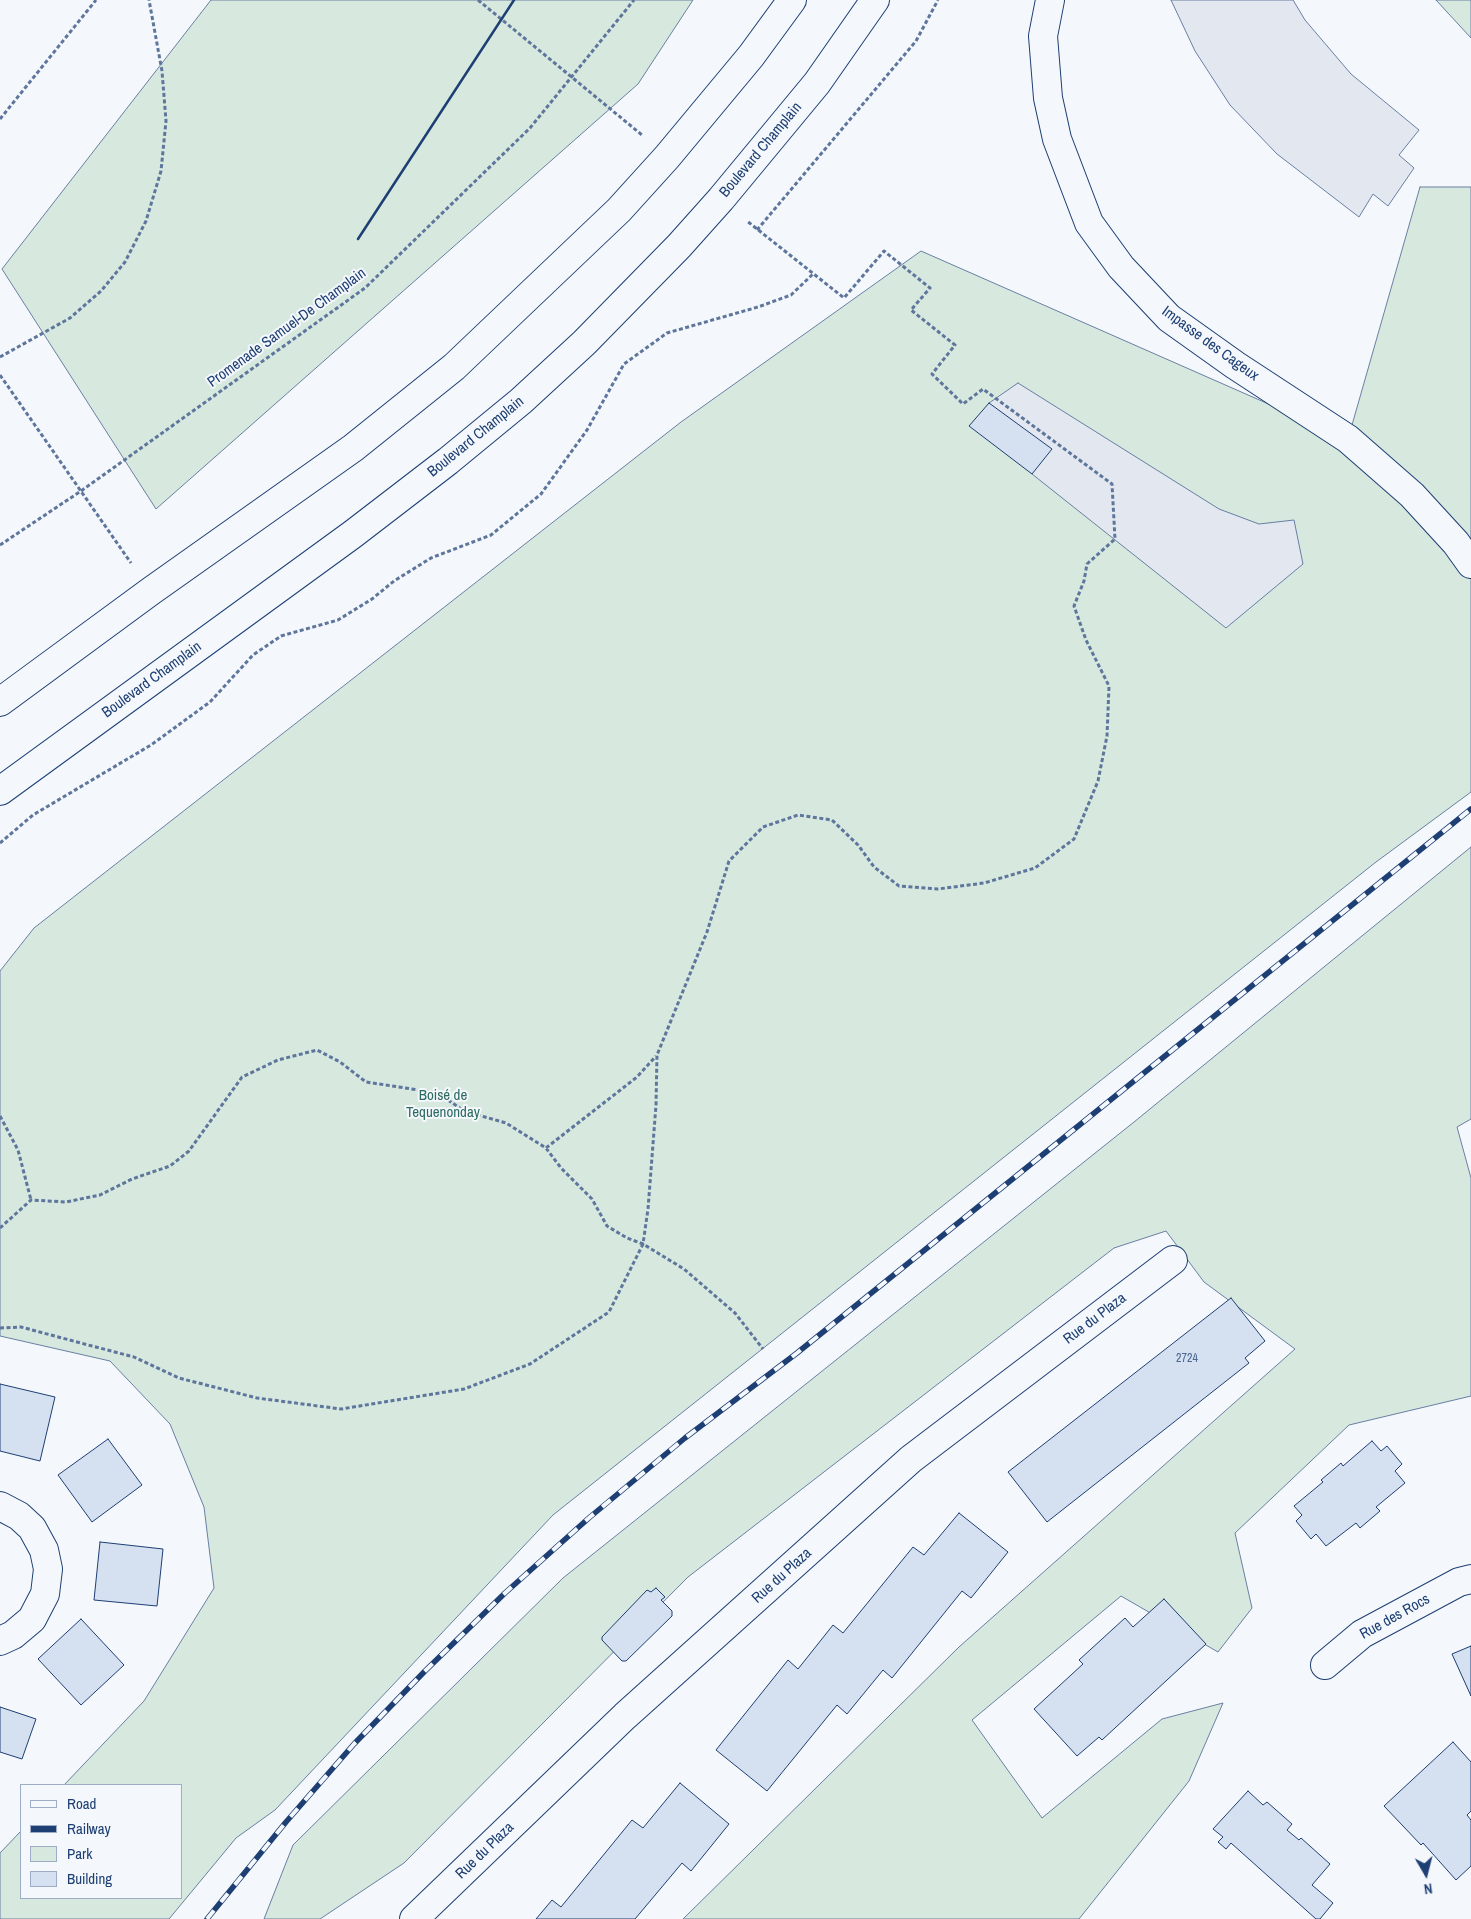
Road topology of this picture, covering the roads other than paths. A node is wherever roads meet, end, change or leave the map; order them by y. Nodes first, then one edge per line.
1 (792, 0) edge
2 (875, 0) edge
3 (1050, 0) edge
4 (1471, 564) edge
5 (0, 702) edge
6 (0, 791) edge
7 (1173, 1260) dead end
8 (0, 1506) edge
9 (1471, 1579) edge
10 (0, 1641) edge
11 (1325, 1665) dead end
12 (414, 1919) edge

1 - 5 main road
2 - 6 main road, Boulevard Champlain
3 - 4 main road, Impasse des Cageux
7 - 12 main road, Rue du Plaza
8 - 10 main road
9 - 11 main road, Rue des Rocs

